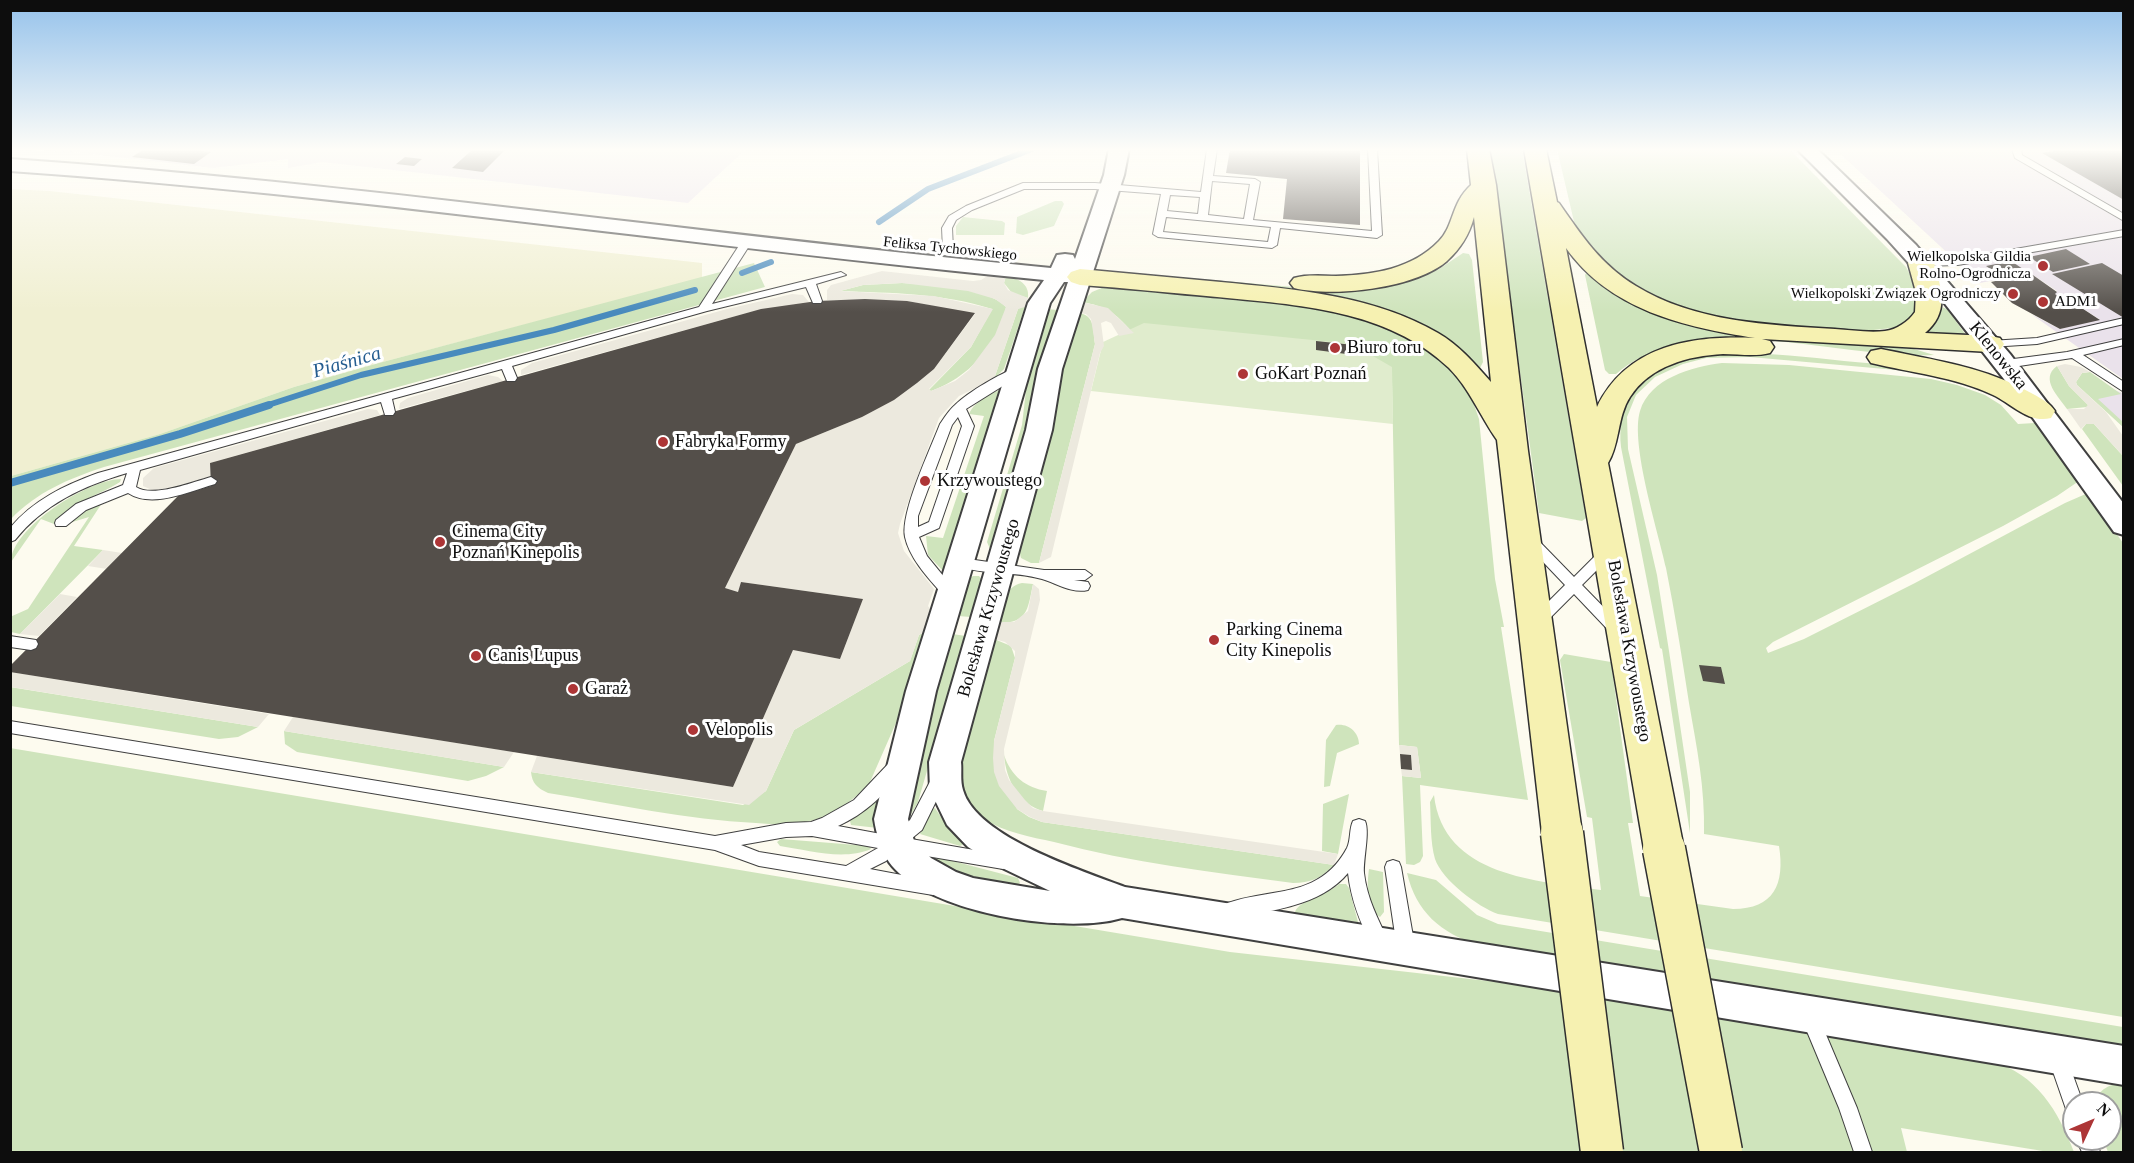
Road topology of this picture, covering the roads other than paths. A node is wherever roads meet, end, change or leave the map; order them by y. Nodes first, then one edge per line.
1 (411, 203) edge
2 (981, 203) edge
3 (1096, 203) edge
4 (1099, 203) edge
5 (1164, 203) edge
6 (1204, 203) edge
7 (1251, 203) edge
8 (1376, 203) edge
9 (1467, 203) edge
10 (1486, 203) edge
11 (1545, 203) edge
12 (1547, 203) edge
13 (1861, 203) edge
14 (2099, 203) edge
15 (1162, 214) junction
16 (1203, 217) junction
17 (2124, 218) edge
18 (1248, 222) junction
19 (1276, 225) junction
20 (2124, 233) edge
21 (749, 235) junction
22 (948, 249) junction
23 (1922, 263) junction
24 (1072, 269) junction
25 (841, 275) dead end
26 (810, 283) junction
27 (817, 301) dead end
28 (703, 309) junction
29 (2124, 321) edge
30 (2123, 341) edge
31 (1885, 348) junction
32 (1998, 354) junction
33 (2072, 354) junction
34 (506, 364) junction
35 (511, 378) dead end
36 (1017, 379) junction
37 (2124, 388) edge
38 (386, 397) junction
39 (959, 407) junction
40 (2041, 411) junction
41 (389, 412) dead end
42 (1514, 451) junction
43 (1594, 465) junction
44 (135, 467) junction
45 (211, 481) dead end
46 (129, 488) junction
47 (61, 523) dead end
48 (2124, 525) edge
49 (1524, 535) junction
50 (911, 536) junction
51 (10, 537) edge
52 (1611, 549) junction
53 (961, 563) junction
54 (1000, 568) junction
55 (1084, 580) dead end
56 (1572, 585) junction
57 (951, 594) junction
58 (1536, 624) junction
59 (1626, 639) junction
60 (10, 641) edge
61 (31, 644) dead end
62 (10, 727) edge
63 (909, 743) junction
64 (943, 772) junction
65 (1359, 826) dead end
66 (812, 829) junction
67 (715, 843) junction
68 (896, 843) junction
69 (1354, 851) junction
70 (1393, 867) dead end
71 (1037, 868) junction
72 (849, 873) junction
73 (973, 894) junction
74 (1125, 903) junction
75 (1202, 915) junction
76 (1394, 947) junction
77 (1809, 1015) junction
78 (2056, 1055) junction
79 (2124, 1066) edge
80 (2069, 1091) edge
81 (1602, 1152) edge
82 (1721, 1152) edge
83 (1863, 1152) edge

1 - 21 street, Feliksa Tychowskiego
2 - 22 lane
3 - 24 street
4 - 24 street
5 - 15 lane
6 - 16 lane
7 - 18 lane
8 - 19 lane
9 - 24 main road
10 - 42 main road
11 - 43 main road, Bolesława Krzywoustego
12 - 31 main road
13 - 23 street, Klenowska
14 - 17 lane
15 - 16 lane
15 - 19 lane
16 - 18 lane
18 - 19 lane
20 - 23 lane
21 - 22 street, Feliksa Tychowskiego
21 - 24 street, Feliksa Tychowskiego
21 - 28 lane
22 - 24 street, Feliksa Tychowskiego
23 - 31 main road
23 - 32 street, Klenowska
24 - 36 street
24 - 42 main road
24 - 54 street, Bolesława Krzywoustego
25 - 26 lane
26 - 27 lane
26 - 28 lane
28 - 34 lane
29 - 32 lane
30 - 33 lane
31 - 32 main road
31 - 40 main road
31 - 43 main road
32 - 33 lane
32 - 40 street, Klenowska
33 - 37 lane
34 - 35 lane
34 - 38 lane
36 - 39 lane
36 - 53 street
38 - 41 lane
38 - 44 lane
39 - 50 lane
39 - 50 lane
40 - 48 street, Klenowska
42 - 49 main road
43 - 52 main road, Bolesława Krzywoustego
44 - 46 lane
44 - 51 lane
45 - 46 lane
46 - 47 lane
49 - 56 lane
49 - 58 main road
50 - 57 lane
52 - 56 lane
52 - 59 main road, Bolesława Krzywoustego
53 - 54 lane
53 - 57 street
54 - 55 lane
54 - 64 street, Bolesława Krzywoustego
56 - 58 lane
56 - 59 lane
57 - 63 street
58 - 81 main road, bridge
59 - 82 main road, Bolesława Krzywoustego, bridge
60 - 61 lane
62 - 67 lane
63 - 66 lane
63 - 68 street
64 - 68 lane
64 - 71 street, Bolesława Krzywoustego
65 - 69 lane
66 - 67 lane
66 - 68 lane
67 - 72 lane
68 - 71 lane
68 - 72 lane
68 - 73 street
69 - 75 lane
69 - 76 lane
70 - 76 lane
71 - 74 street, Bolesława Krzywoustego
72 - 73 lane
73 - 74 street
74 - 75 street
75 - 76 street
76 - 77 street
77 - 78 street
77 - 83 lane
78 - 79 street
78 - 80 lane

